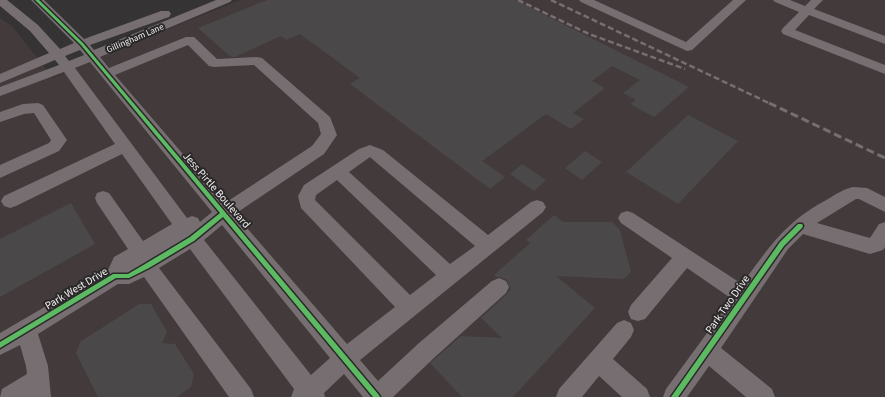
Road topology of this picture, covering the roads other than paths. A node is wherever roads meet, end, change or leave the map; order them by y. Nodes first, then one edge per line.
1 (0, 0) edge
2 (38, 0) edge
3 (202, 0) edge
4 (226, 0) edge
5 (585, 0) edge
6 (740, 0) edge
7 (780, 0) edge
8 (817, 0) edge
9 (806, 10) junction
10 (884, 38) edge
11 (82, 44) junction
12 (92, 56) junction
13 (62, 61) junction
14 (885, 70) edge
15 (106, 74) junction
16 (0, 79) edge
17 (0, 92) edge
18 (0, 117) edge
19 (125, 146) junction
20 (337, 171) junction
21 (0, 172) edge
22 (103, 198) dead end
23 (10, 201) dead end
24 (885, 205) edge
25 (537, 207) dead end
26 (224, 213) junction
27 (627, 218) dead end
28 (800, 226) junction
29 (885, 230) edge
30 (188, 233) junction
31 (488, 246) junction
32 (685, 257) junction
33 (143, 258) junction
34 (450, 276) junction
35 (499, 287) dead end
36 (745, 297) junction
37 (409, 308) junction
38 (638, 312) dead end
39 (26, 330) junction
40 (624, 330) dead end
41 (0, 346) edge
42 (707, 350) junction
43 (345, 359) junction
44 (598, 360) junction
45 (39, 388) edge
46 (309, 395) edge
47 (764, 396) edge
48 (10, 397) edge
49 (243, 397) edge
50 (377, 397) edge
51 (567, 397) edge
52 (639, 397) edge
53 (674, 397) edge

1 - 13 street
2 - 11 street, Jess Pirtle Boulevard
3 - 11 street, Gillingham Lane
4 - 12 street, Gillingham Lane
5 - 6 street
7 - 9 street
8 - 9 street
9 - 10 street
9 - 14 street
11 - 12 street, Jess Pirtle Boulevard
11 - 13 street, Gillingham Lane
12 - 13 street, Gillingham Lane
12 - 15 street, Jess Pirtle Boulevard
13 - 16 street, Gillingham Lane
13 - 17 street, Gillingham Lane
13 - 19 street
15 - 26 street, Jess Pirtle Boulevard
15 - 26 street, Park West Drive
18 - 21 street
19 - 23 street
19 - 30 street
20 - 31 street
20 - 34 street
20 - 37 street
22 - 33 street
24 - 28 street, Park Two Drive
25 - 31 street
26 - 30 street, Park West Drive
26 - 43 street, Jess Pirtle Boulevard
27 - 32 street
28 - 29 street
28 - 36 street, Park Two Drive
30 - 33 street, Park West Drive
30 - 46 street
31 - 34 street
32 - 36 street
32 - 38 street
33 - 39 street, Park West Drive
33 - 49 street
34 - 37 street
35 - 50 street
36 - 42 street, Park Two Drive
37 - 43 street
39 - 41 street, Park West Drive
39 - 45 street
40 - 44 street
42 - 47 street
42 - 53 street, Park Two Drive
43 - 46 street
43 - 50 street, Jess Pirtle Boulevard
44 - 51 street
44 - 52 street
45 - 48 street

